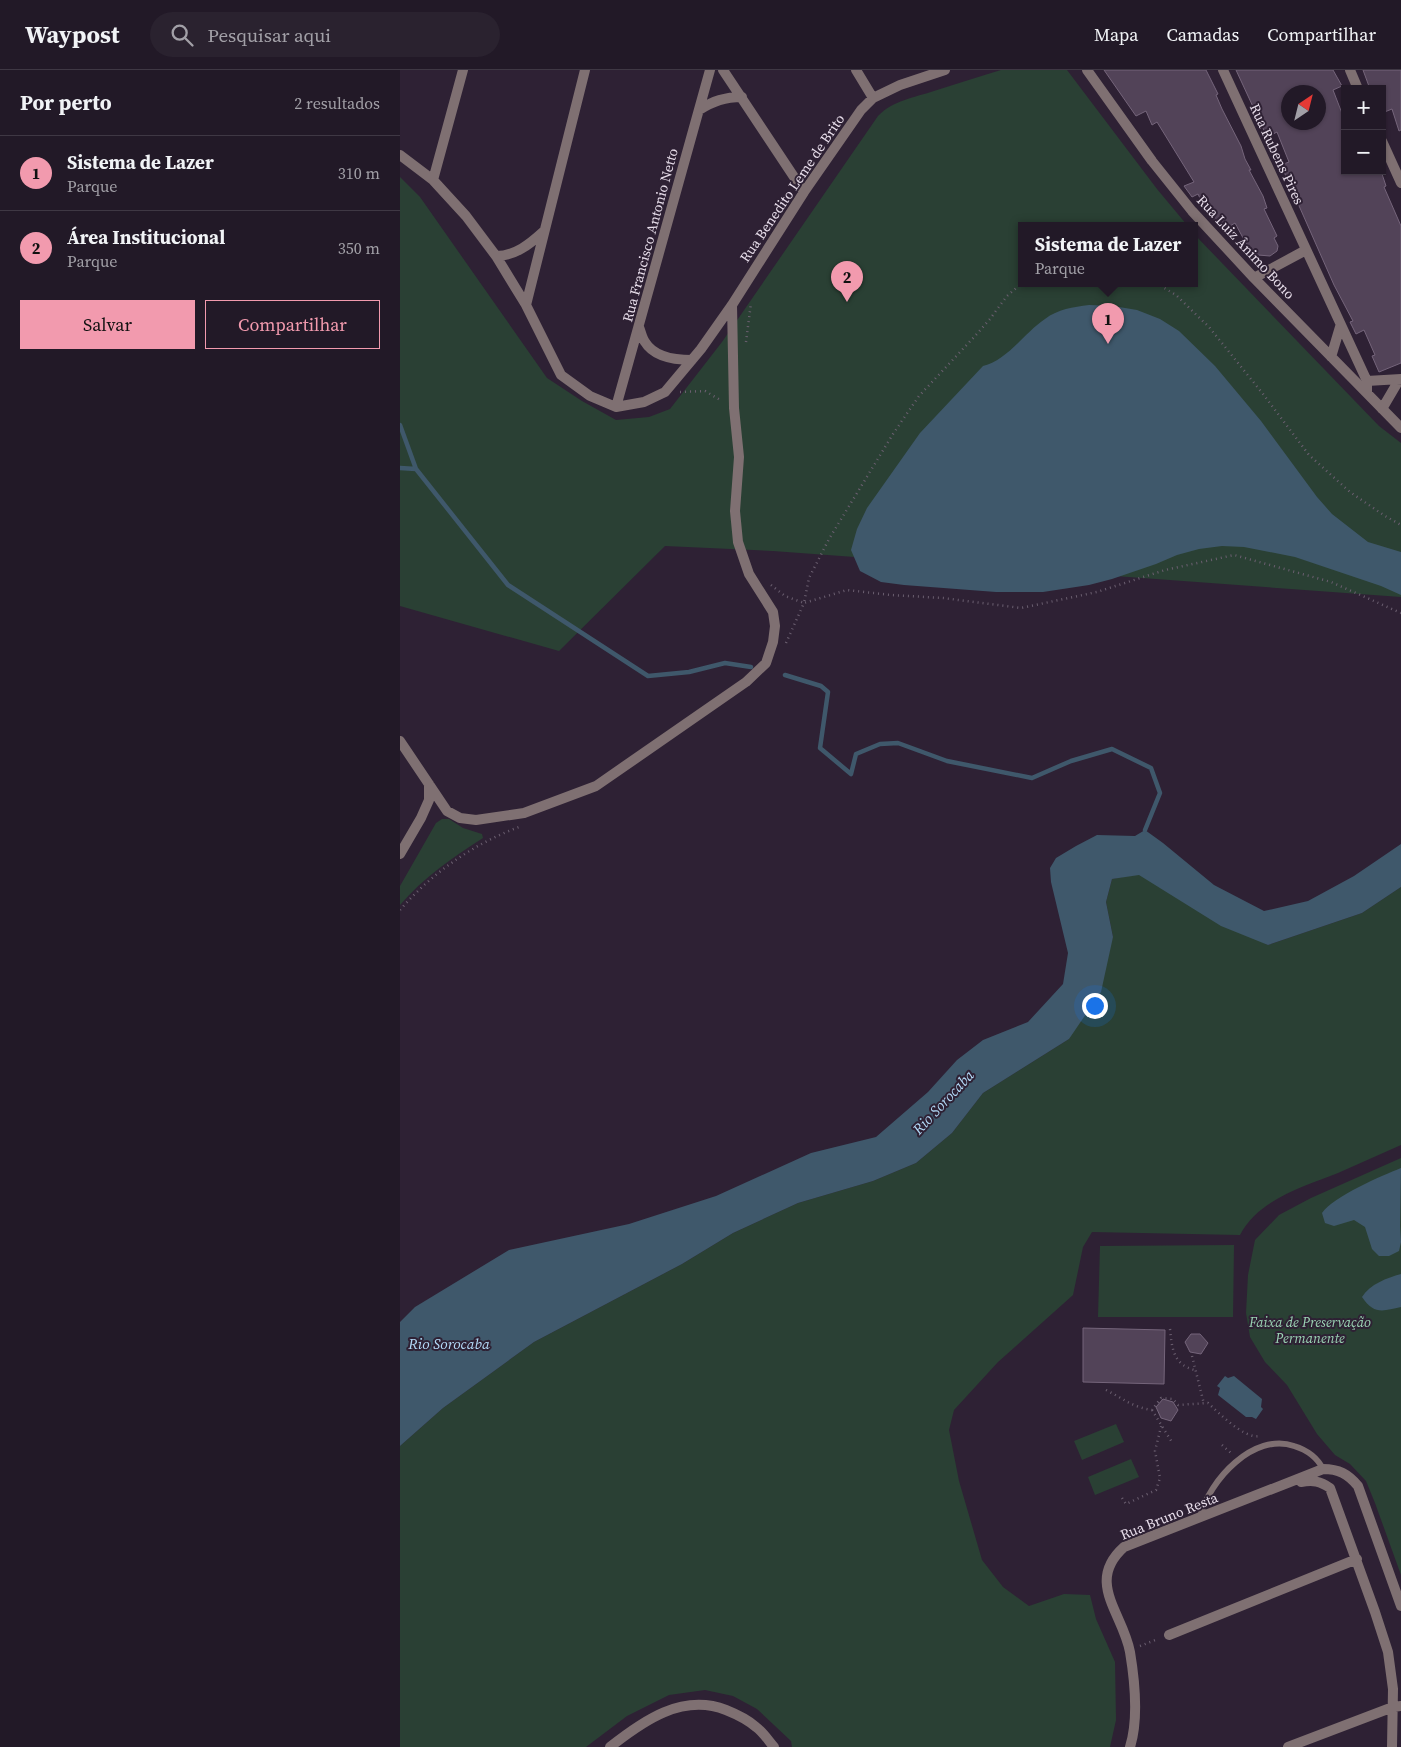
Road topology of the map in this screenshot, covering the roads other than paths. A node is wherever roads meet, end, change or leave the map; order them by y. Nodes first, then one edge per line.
1 (463, 70) edge
2 (585, 70) edge
3 (710, 70) edge
4 (724, 70) edge
5 (856, 70) edge
6 (946, 70) edge
7 (1087, 70) edge
8 (1223, 70) edge
9 (1350, 70) edge
10 (1356, 85) edge
11 (742, 97) junction
12 (873, 98) junction
13 (699, 110) junction
14 (1386, 151) edge
15 (400, 155) edge
16 (433, 180) junction
17 (1401, 183) edge
18 (804, 192) junction
19 (544, 231) junction
20 (1306, 250) junction
21 (496, 256) junction
22 (1254, 278) junction
23 (526, 305) junction
24 (732, 305) junction
25 (639, 327) junction
26 (1340, 327) junction
27 (1331, 357) junction
28 (692, 360) junction
29 (1400, 379) edge
30 (1367, 381) junction
31 (1366, 393) junction
32 (616, 407) junction
33 (1382, 410) junction
34 (1401, 428) edge
35 (400, 740) edge
36 (430, 783) junction
37 (400, 854) edge
38 (1323, 1469) junction
39 (1280, 1486) junction
40 (1200, 1517) junction
41 (1357, 1559) junction
42 (1401, 1606) edge
43 (1169, 1635) road end
44 (1397, 1707) edge
45 (610, 1747) edge
46 (774, 1747) edge
47 (1130, 1747) edge
48 (1288, 1747) edge
49 (1392, 1747) edge

1 - 16 street
2 - 19 street
3 - 13 street, Rua Francisco Antonio Netto
4 - 11 street
5 - 12 street
6 - 12 street, Rua Benedito Leme de Brito
7 - 22 street, Rua Luiz Ânimo Bono
8 - 20 street, Rua Rubens Pires
9 - 10 street
11 - 13 street
11 - 18 street
12 - 18 street, Rua Benedito Leme de Brito
13 - 25 street, Rua Francisco Antonio Netto
14 - 17 street
15 - 16 street
16 - 21 street
18 - 24 street, Rua Benedito Leme de Brito
19 - 21 street
19 - 23 street
20 - 22 street
20 - 26 street, Rua Rubens Pires
21 - 23 street
22 - 27 street, Rua Luiz Ânimo Bono
23 - 32 street
24 - 28 street, Rua Benedito Leme de Brito
24 - 36 street
25 - 28 street
25 - 32 street, Rua Francisco Antonio Netto
26 - 27 street
26 - 30 street, Rua Rubens Pires
27 - 31 street, Rua Luiz Ânimo Bono
28 - 32 street, Rua Benedito Leme de Brito
29 - 30 street
29 - 33 street
30 - 31 street
31 - 33 street, Rua Luiz Ânimo Bono
33 - 34 street, Rua Luiz Ânimo Bono
35 - 36 street
36 - 37 street
38 - 39 street
38 - 40 lane
38 - 42 street
39 - 40 street, Rua Bruno Resta
39 - 41 street
40 - 47 street, Rua Bruno Resta
41 - 43 street
41 - 44 street
44 - 48 street
44 - 49 street
45 - 46 street

